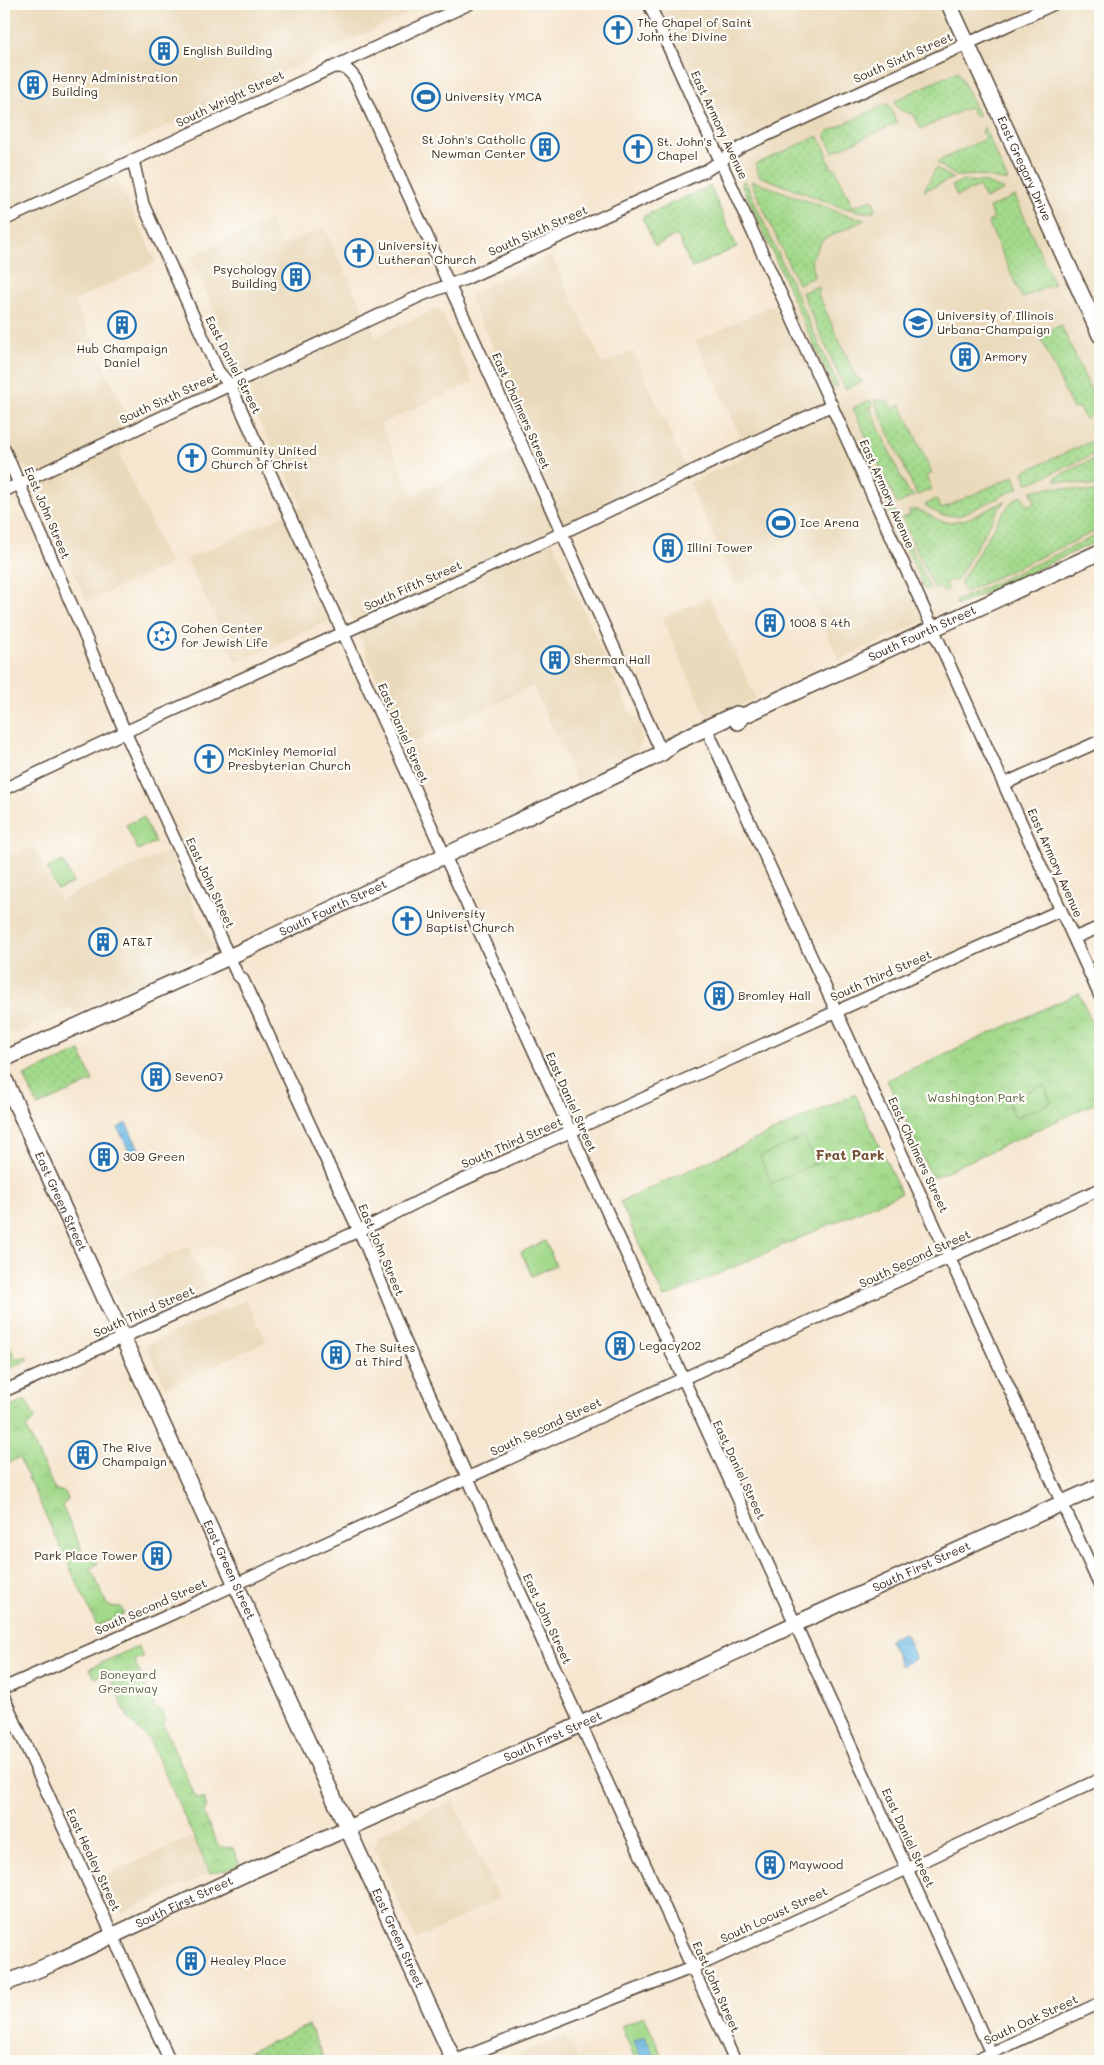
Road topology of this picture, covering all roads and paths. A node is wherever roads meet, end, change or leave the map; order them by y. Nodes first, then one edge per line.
1 (469, 4) edge
2 (649, 4) edge
3 (948, 4) edge
4 (1054, 4) edge
5 (967, 44) junction
6 (358, 54) junction
7 (330, 68) junction
8 (356, 80) junction
9 (132, 160) junction
10 (721, 161) junction
11 (4, 220) edge
12 (448, 285) junction
13 (1100, 335) edge
14 (230, 386) junction
15 (832, 406) junction
16 (4, 449) edge
17 (20, 483) junction
18 (4, 491) edge
19 (561, 533) junction
20 (1100, 552) edge
21 (934, 628) junction
22 (343, 633) junction
23 (743, 716) junction
24 (125, 732) junction
25 (710, 736) junction
26 (1100, 741) edge
27 (662, 753) junction
28 (1004, 784) junction
29 (4, 789) edge
30 (443, 855) junction
31 (1061, 910) junction
32 (1100, 927) edge
33 (1074, 938) junction
34 (229, 957) junction
35 (1100, 996) edge
36 (837, 1011) junction
37 (4, 1059) edge
38 (4, 1078) edge
39 (569, 1132) junction
40 (1100, 1189) edge
41 (358, 1230) junction
42 (950, 1258) junction
43 (123, 1337) junction
44 (682, 1379) junction
45 (4, 1391) edge
46 (468, 1479) junction
47 (1100, 1486) edge
48 (1062, 1503) junction
49 (236, 1583) junction
50 (1100, 1586) edge
51 (796, 1624) junction
52 (4, 1688) edge
53 (4, 1698) edge
54 (581, 1724) junction
55 (1100, 1780) edge
56 (348, 1829) junction
57 (907, 1868) junction
58 (112, 1936) junction
59 (692, 1968) junction
60 (4, 1984) edge
61 (1100, 2003) edge
62 (991, 2053) junction
63 (170, 2061) edge
64 (454, 2061) edge
65 (735, 2061) edge
66 (974, 2061) edge

1 - 6 street, South Wright Street
2 - 10 street, East Armory Avenue
3 - 5 street, East Gregory Drive
4 - 5 street, South Sixth Street
5 - 10 street, South Sixth Street
5 - 13 street, East Gregory Drive
6 - 7 street, South Wright Street
6 - 8 street, East Chalmers Street
7 - 8 street
7 - 9 street, South Wright Street
8 - 12 street, East Chalmers Street
9 - 11 street, South Wright Street
9 - 14 street, East Daniel Street
10 - 12 street, South Sixth Street
10 - 15 street, East Armory Avenue
12 - 14 street, South Sixth Street
12 - 19 street, East Chalmers Street
14 - 17 street, South Sixth Street
14 - 22 street, East Daniel Street
15 - 19 street, South Fifth Street
15 - 21 street, East Armory Avenue
16 - 17 street, East John Street
17 - 18 street, South Sixth Street
17 - 24 street, East John Street
19 - 22 street, South Fifth Street
19 - 27 street, East Chalmers Street
20 - 21 street, South Fourth Street
21 - 23 street, South Fourth Street
21 - 28 street, East Armory Avenue
22 - 24 street, South Fifth Street
22 - 30 street, East Daniel Street
23 - 25 street, South Fourth Street
23 - 27 street, South Fourth Street
24 - 29 street, South Fifth Street
24 - 34 street, East John Street
25 - 27 street, South Fourth Street
25 - 36 street, East Chalmers Street
26 - 28 street
27 - 30 street, South Fourth Street
28 - 31 street, East Armory Avenue
30 - 34 street, South Fourth Street
30 - 39 street, East Daniel Street
31 - 33 street, East Armory Avenue
31 - 36 street, South Third Street
32 - 33 street
33 - 35 street, East Armory Avenue
34 - 37 street, South Fourth Street
34 - 41 street, East John Street
36 - 39 street, South Third Street
36 - 42 street, East Chalmers Street
38 - 43 street, East Green Street
39 - 41 street, South Third Street
39 - 44 street, East Daniel Street
40 - 42 street, South Second Street
41 - 43 street, South Third Street
41 - 46 street, East John Street
42 - 44 street, South Second Street
42 - 48 street, East Chalmers Street
43 - 45 street, South Third Street
43 - 49 street, East Green Street
44 - 46 street, South Second Street
44 - 51 street, East Daniel Street
46 - 49 street, South Second Street
46 - 54 street, East John Street
47 - 48 street, South First Street
48 - 50 street, East Chalmers Street
48 - 51 street, South First Street
49 - 52 street, South Second Street
49 - 56 street, East Green Street
51 - 54 street, South First Street
51 - 57 street, East Daniel Street
53 - 58 street, East Healey Street
54 - 56 street, South First Street
54 - 59 street, East John Street
55 - 57 street, South Locust Street
56 - 58 street, South First Street
56 - 64 street, East Green Street
57 - 59 street, South Locust Street
57 - 62 street, East Daniel Street
58 - 60 street, South First Street
58 - 63 street, East Healey Street
59 - 64 street, South Locust Street
59 - 65 street, East John Street
61 - 62 street, South Oak Street
62 - 66 street, South Oak Street

